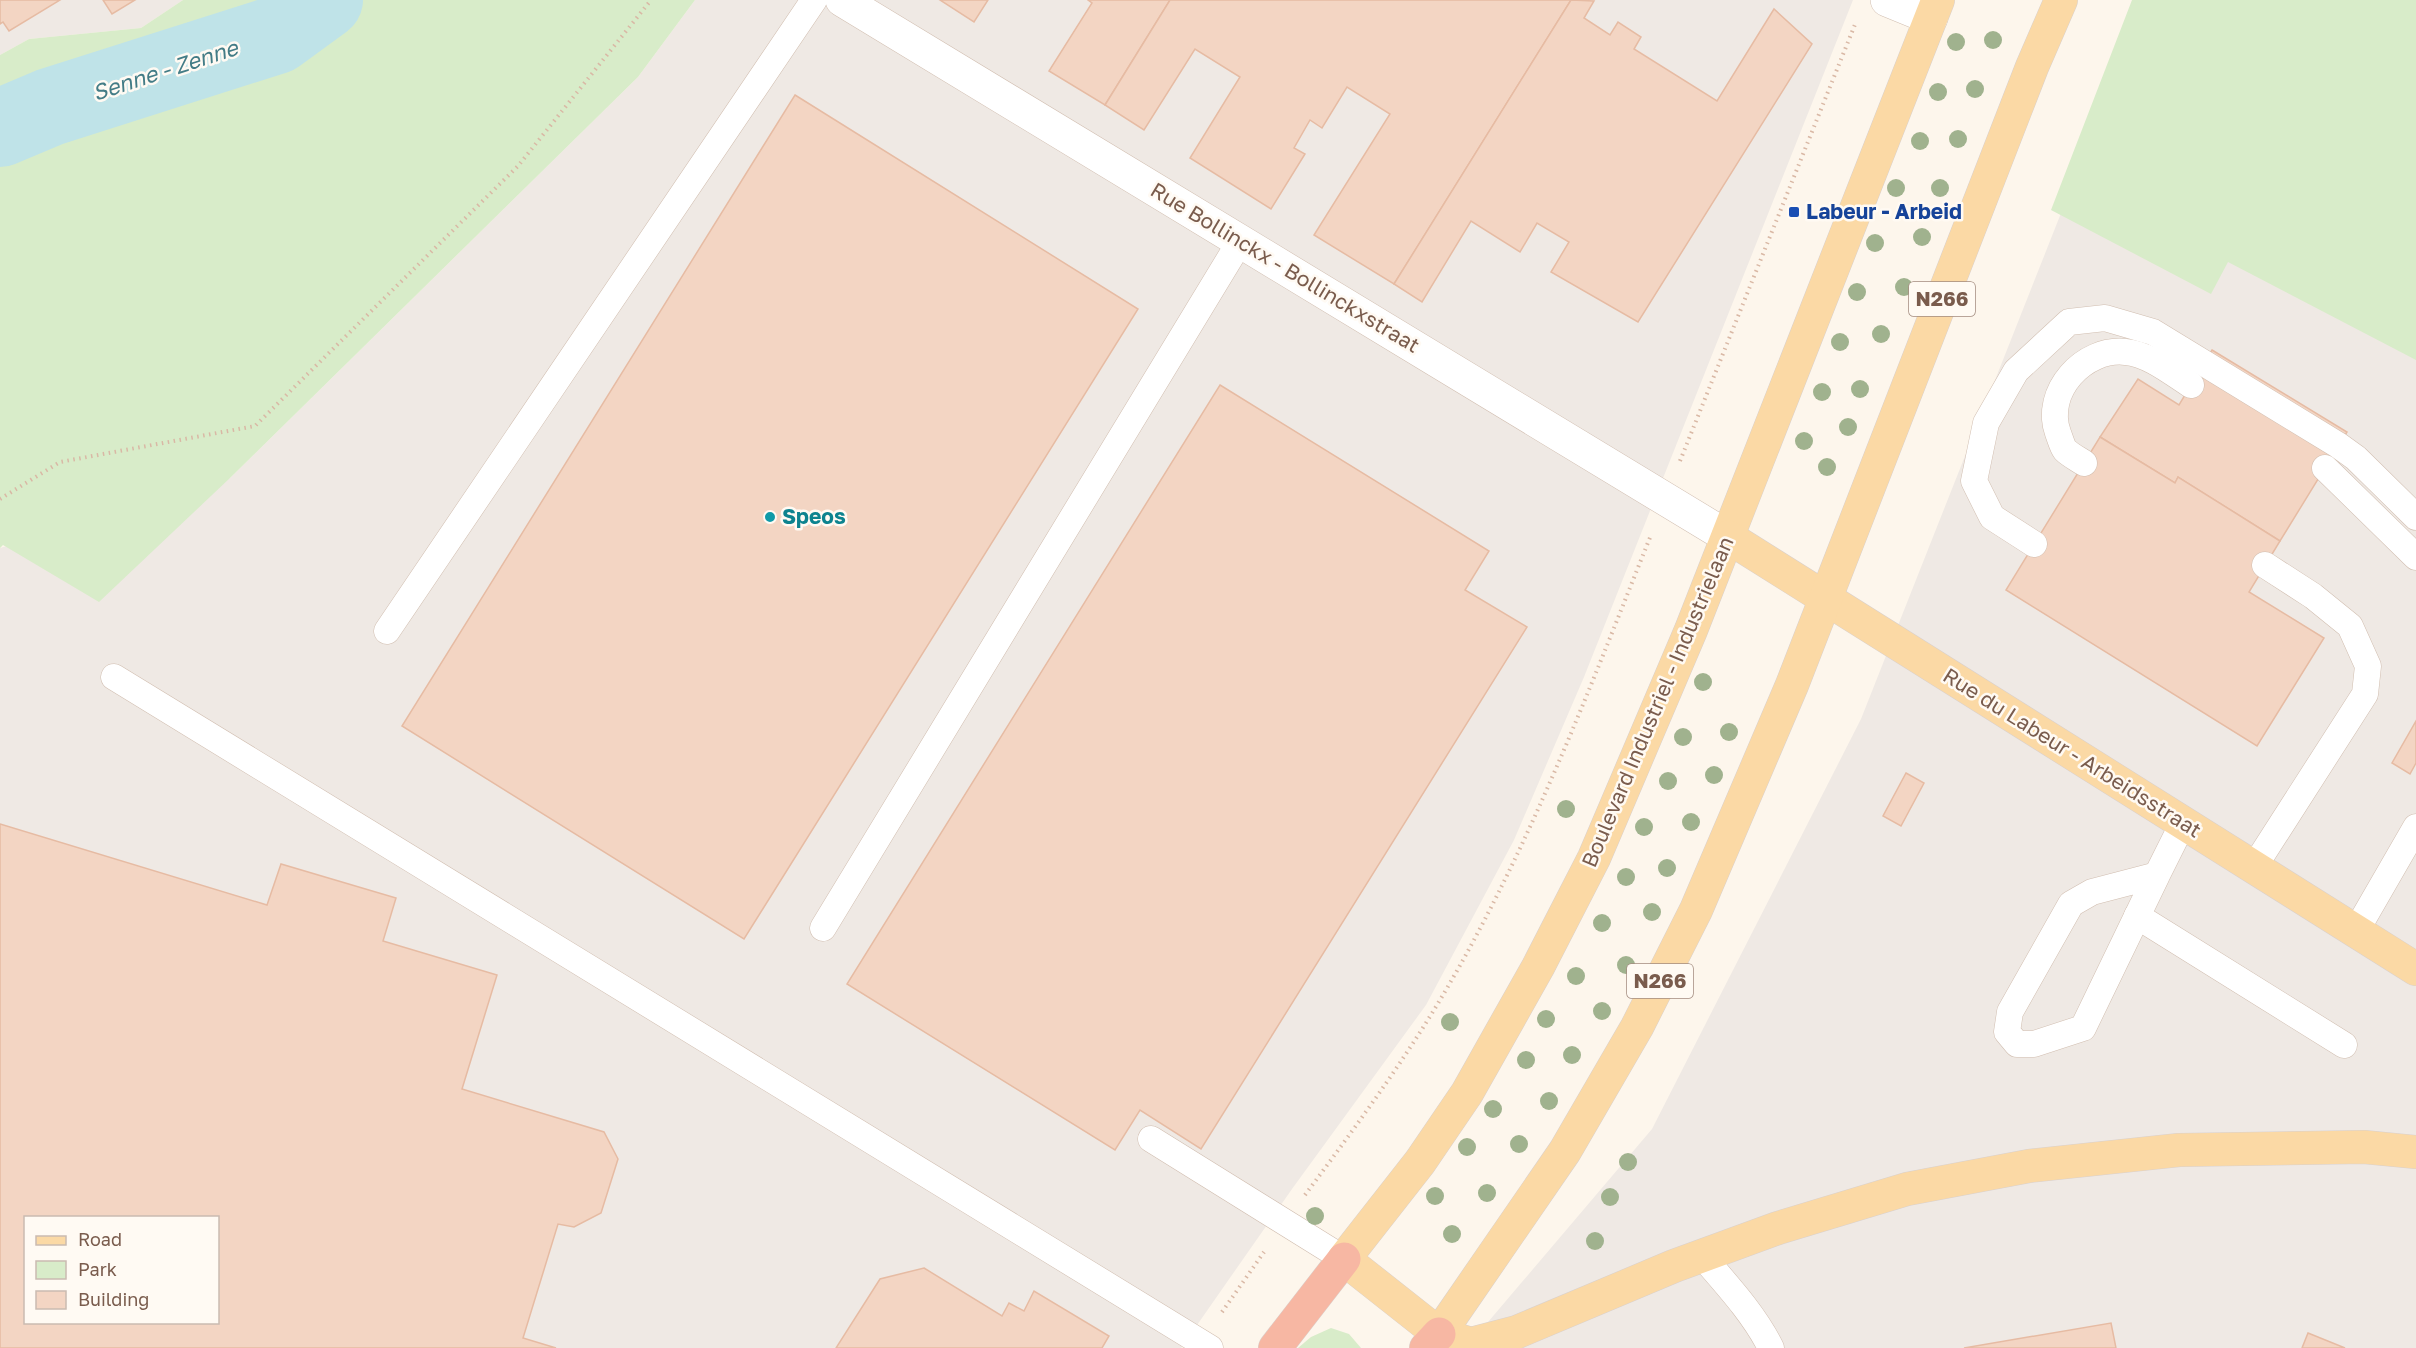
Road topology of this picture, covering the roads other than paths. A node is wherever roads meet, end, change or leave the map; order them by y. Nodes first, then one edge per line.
1 (814, 0) edge
2 (842, 0) edge
3 (2061, 0) edge
4 (1874, 5) edge
5 (1935, 9) edge
6 (1241, 240) junction
7 (2192, 385) dead end
8 (2084, 463) dead end
9 (2325, 468) dead end
10 (2416, 517) edge
11 (1728, 537) junction
12 (2034, 544) dead end
13 (2416, 557) edge
14 (2265, 565) dead end
15 (1825, 599) junction
16 (387, 631) dead end
17 (114, 677) dead end
18 (2183, 823) junction
19 (2413, 838) edge
20 (2254, 867) junction
21 (2157, 875) junction
22 (2137, 916) junction
23 (823, 928) dead end
24 (2356, 932) junction
25 (2416, 969) edge
26 (2344, 1045) dead end
27 (1151, 1139) dead end
28 (2416, 1152) edge
29 (1702, 1256) junction
30 (1344, 1259) junction
31 (1432, 1341) edge
32 (1502, 1342) edge
33 (1206, 1345) edge
34 (1275, 1348) edge
35 (1771, 1348) edge

1 - 16 lane
2 - 6 street, Rue Bollinckx - Bollinckxstraat
3 - 15 main road, N266
4 - 5 street
5 - 11 main road, Boulevard Industriel - Industrielaan
6 - 11 street, Rue Bollinckx - Bollinckxstraat
6 - 23 lane
7 - 8 lane
9 - 13 lane
10 - 12 lane
11 - 15 main road, Rue du Labeur - Arbeidsstraat
11 - 30 main road, Boulevard Industriel - Industrielaan
14 - 20 lane
15 - 18 main road, Rue du Labeur - Arbeidsstraat
15 - 31 main road, N266
17 - 33 lane
18 - 20 main road, Rue du Labeur - Arbeidsstraat
18 - 21 lane
19 - 24 lane
20 - 24 main road, Rue du Labeur - Arbeidsstraat
21 - 22 lane
21 - 22 lane
22 - 26 lane
24 - 25 main road, Rue du Labeur - Arbeidsstraat
27 - 30 lane
28 - 29 main road
29 - 32 main road
29 - 35 lane
30 - 31 main road
30 - 34 highway, Boulevard Industriel - Industrielaan
31 - 32 main road

